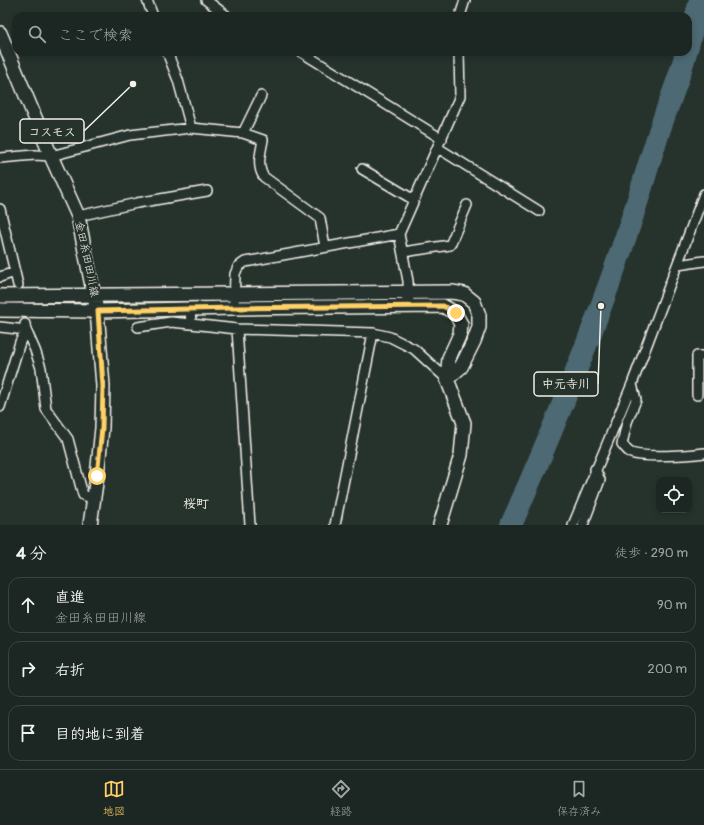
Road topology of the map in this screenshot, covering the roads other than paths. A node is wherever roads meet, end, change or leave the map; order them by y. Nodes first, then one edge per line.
1 (147, 0) edge
2 (206, 0) edge
3 (465, 0) edge
4 (152, 12) edge
5 (222, 12) edge
6 (461, 12) edge
7 (0, 33) edge
8 (169, 56) edge
9 (307, 56) edge
10 (459, 56) edge
11 (261, 96) dead end
12 (191, 128) junction
13 (243, 133) junction
14 (442, 139) junction
15 (438, 148) junction
16 (51, 156) junction
17 (0, 158) edge
18 (362, 169) dead end
19 (207, 191) dead end
20 (704, 194) edge
21 (414, 200) junction
22 (467, 205) dead end
23 (0, 209) edge
24 (539, 211) dead end
25 (78, 216) junction
26 (399, 234) junction
27 (326, 247) junction
28 (402, 252) junction
29 (704, 261) edge
30 (678, 266) junction
31 (15, 272) junction
32 (0, 277) edge
33 (18, 285) dead end
34 (408, 291) junction
35 (95, 295) junction
36 (0, 296) edge
37 (234, 301) junction
38 (409, 306) junction
39 (190, 309) junction
40 (0, 310) edge
41 (98, 311) junction
42 (191, 324) junction
43 (25, 327) junction
44 (138, 327) dead end
45 (0, 328) edge
46 (237, 329) junction
47 (373, 333) junction
48 (704, 356) edge
49 (448, 379) junction
50 (632, 384) junction
51 (697, 395) dead end
52 (0, 407) edge
53 (704, 453) edge
54 (595, 470) junction
55 (94, 499) junction
56 (90, 525) edge
57 (250, 525) edge
58 (335, 525) edge
59 (440, 525) edge
60 (573, 525) edge
61 (583, 525) edge

1 - 4 street
2 - 5 street
3 - 6 street
7 - 16 street, 金田糸田田川線
8 - 12 street
9 - 14 street
10 - 14 street
11 - 13 street
12 - 13 street
12 - 16 street
13 - 27 street
14 - 15 street
15 - 21 street
15 - 24 street
16 - 17 street
16 - 25 street, 金田糸田田川線
18 - 21 street
19 - 25 street
20 - 30 street
21 - 26 street
22 - 28 street
23 - 31 street
25 - 35 street, 金田糸田田川線
26 - 27 street
26 - 28 street
27 - 37 street
28 - 34 street
29 - 30 street
30 - 50 street
31 - 32 street
31 - 33 street
34 - 37 street
34 - 38 street
34 - 49 street
35 - 36 street
35 - 37 street
35 - 41 street, 金田糸田田川線
37 - 38 street
37 - 39 street
38 - 49 street
39 - 41 street
39 - 42 street
40 - 41 street
41 - 55 street, 金田糸田田川線
42 - 44 street
42 - 46 street
43 - 45 street
43 - 52 street
43 - 55 street
46 - 47 street
46 - 57 street
47 - 49 street
47 - 58 street
48 - 51 street
49 - 59 street
50 - 53 street
50 - 54 street
54 - 60 street
54 - 61 street
55 - 56 street, 金田糸田田川線

